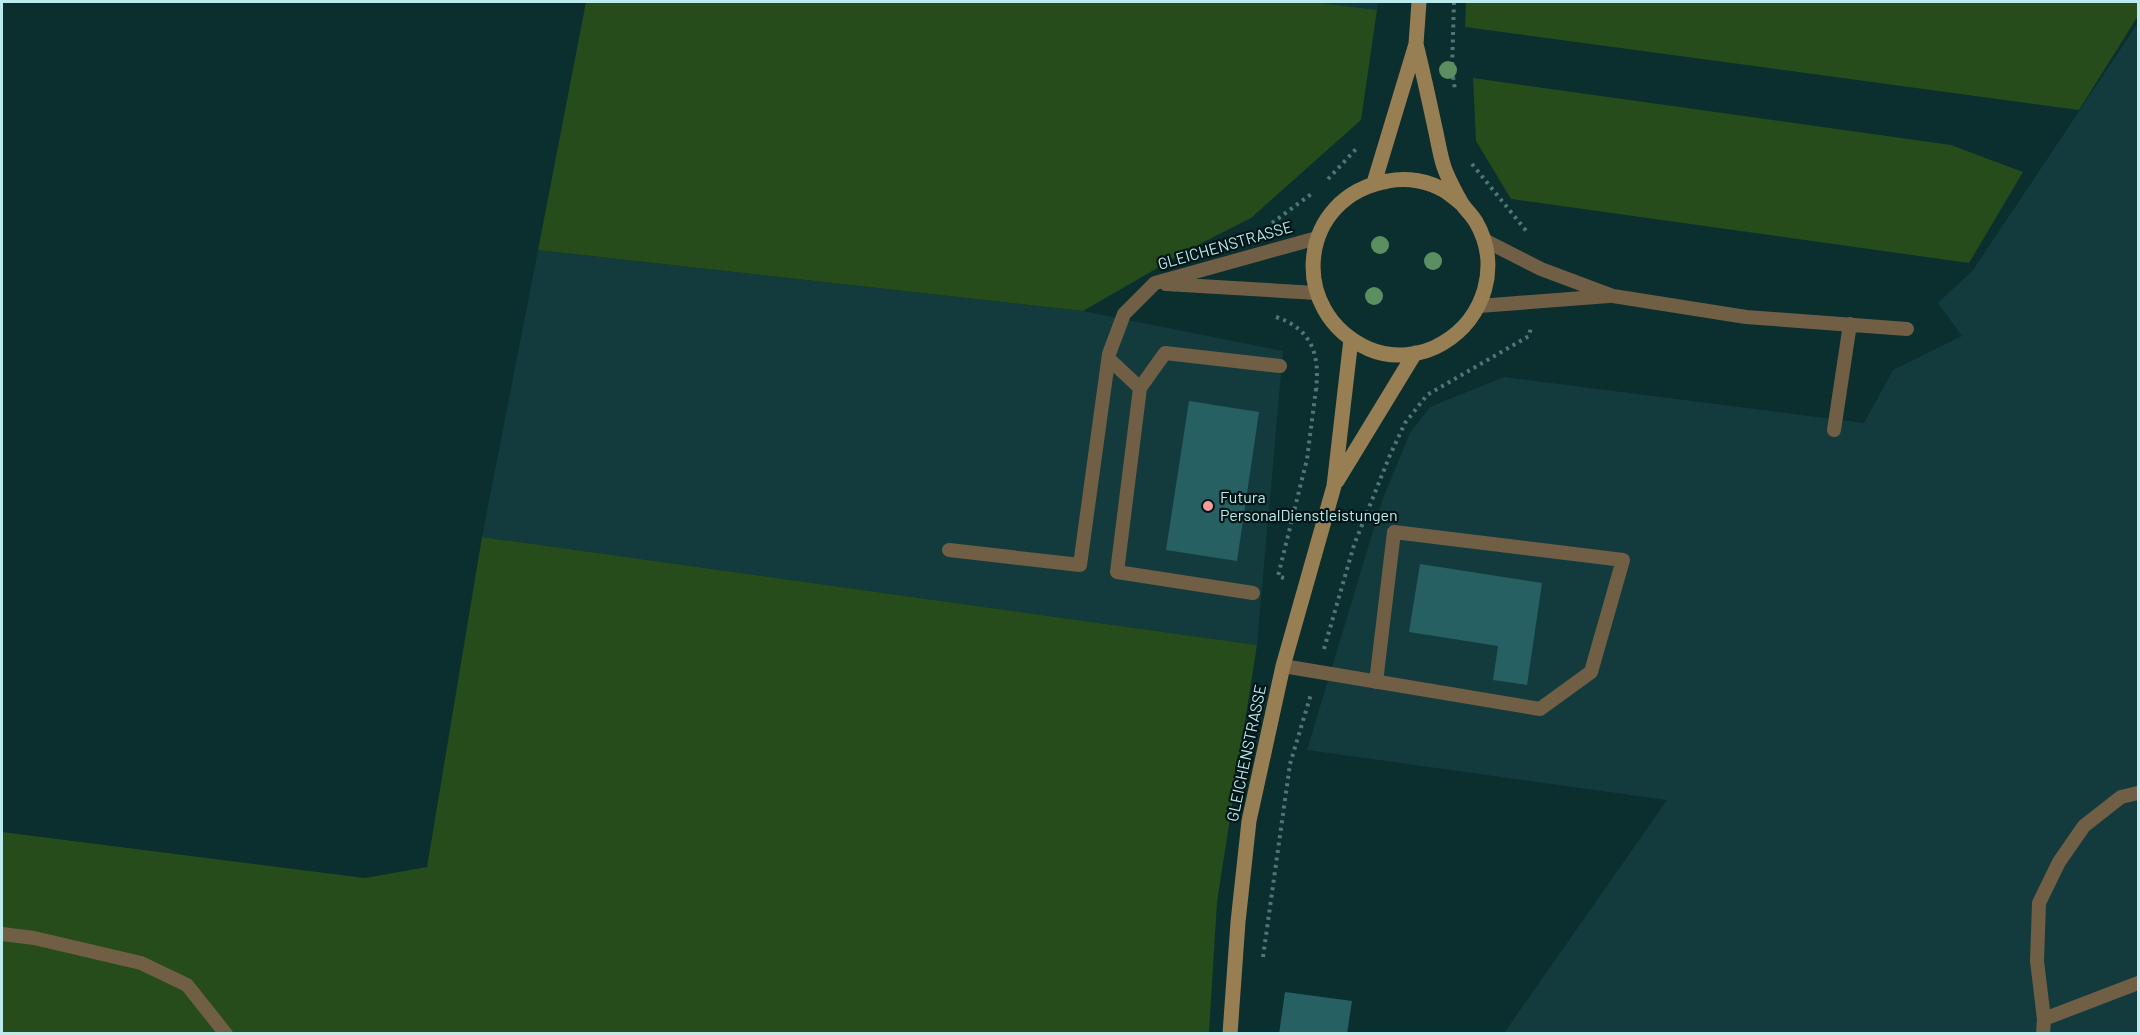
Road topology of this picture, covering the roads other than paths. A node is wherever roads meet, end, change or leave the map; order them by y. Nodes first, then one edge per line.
1 (1419, 2) edge
2 (1416, 44) junction
3 (1374, 183) junction
4 (1463, 205) junction
5 (1317, 238) junction
6 (1484, 240) junction
7 (1155, 283) junction
8 (1317, 293) junction
9 (1613, 296) junction
10 (1479, 306) junction
11 (1850, 324) junction
12 (1907, 329) dead end
13 (1351, 339) junction
14 (1415, 353) junction
15 (1109, 359) junction
16 (1280, 366) dead end
17 (1140, 388) junction
18 (1834, 430) dead end
19 (1334, 486) junction
20 (949, 550) dead end
21 (1253, 593) dead end
22 (1283, 666) junction
23 (1376, 682) junction
24 (2139, 793) edge
25 (2, 934) edge
26 (2139, 983) edge
27 (2044, 1026) edge
28 (226, 1034) edge
29 (1230, 1034) edge

1 - 2 street, GLEICHENSTRASSE
2 - 3 street, GLEICHENSTRASSE
2 - 4 street, GLEICHENSTRASSE
3 - 4 street, GLEICHENSTRASSE
3 - 5 street, GLEICHENSTRASSE
4 - 6 street, GLEICHENSTRASSE
5 - 7 lane, GLEICHENSTRASSE
5 - 8 street, GLEICHENSTRASSE
6 - 9 lane
6 - 10 street, GLEICHENSTRASSE
7 - 8 lane, GLEICHENSTRASSE
7 - 15 lane
8 - 13 street, GLEICHENSTRASSE
9 - 10 lane
9 - 11 lane
10 - 14 street, GLEICHENSTRASSE
11 - 12 lane
11 - 18 lane
13 - 14 street, GLEICHENSTRASSE
13 - 19 street, GLEICHENSTRASSE
14 - 19 street, GLEICHENSTRASSE
15 - 17 lane
15 - 20 lane
16 - 17 lane
17 - 21 lane
19 - 22 street, GLEICHENSTRASSE
22 - 23 lane
22 - 29 street, GLEICHENSTRASSE
23 - 23 lane
24 - 27 lane
25 - 28 lane
26 - 27 lane

